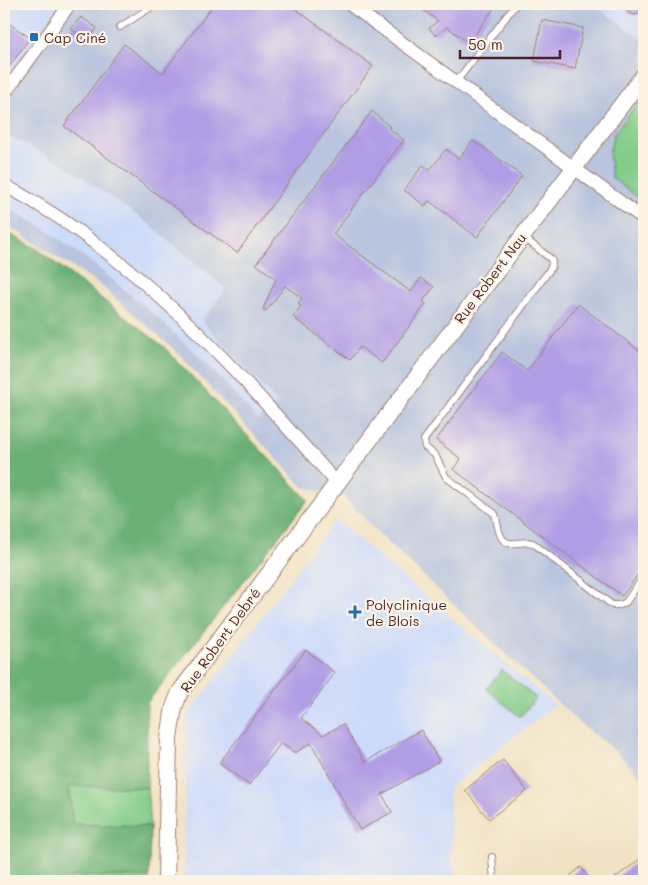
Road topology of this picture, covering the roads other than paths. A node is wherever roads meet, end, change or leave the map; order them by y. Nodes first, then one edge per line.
1 (70, 4) edge
2 (156, 4) edge
3 (349, 4) edge
4 (516, 4) edge
5 (120, 27) dead end
6 (644, 75) edge
7 (456, 82) junction
8 (4, 94) edge
9 (573, 168) junction
10 (4, 185) edge
11 (644, 219) edge
12 (522, 236) junction
13 (337, 482) junction
14 (644, 576) edge
15 (492, 857) dead end
16 (166, 881) edge
17 (494, 881) edge

1 - 8 street
2 - 5 lane
3 - 7 street
4 - 7 lane
6 - 9 street, Rue Robert Nau
7 - 9 street
9 - 11 street
9 - 12 street, Rue Robert Nau
10 - 13 street
12 - 13 street, Rue Robert Nau
12 - 14 lane
13 - 16 street, Rue Robert Debré
15 - 17 lane

